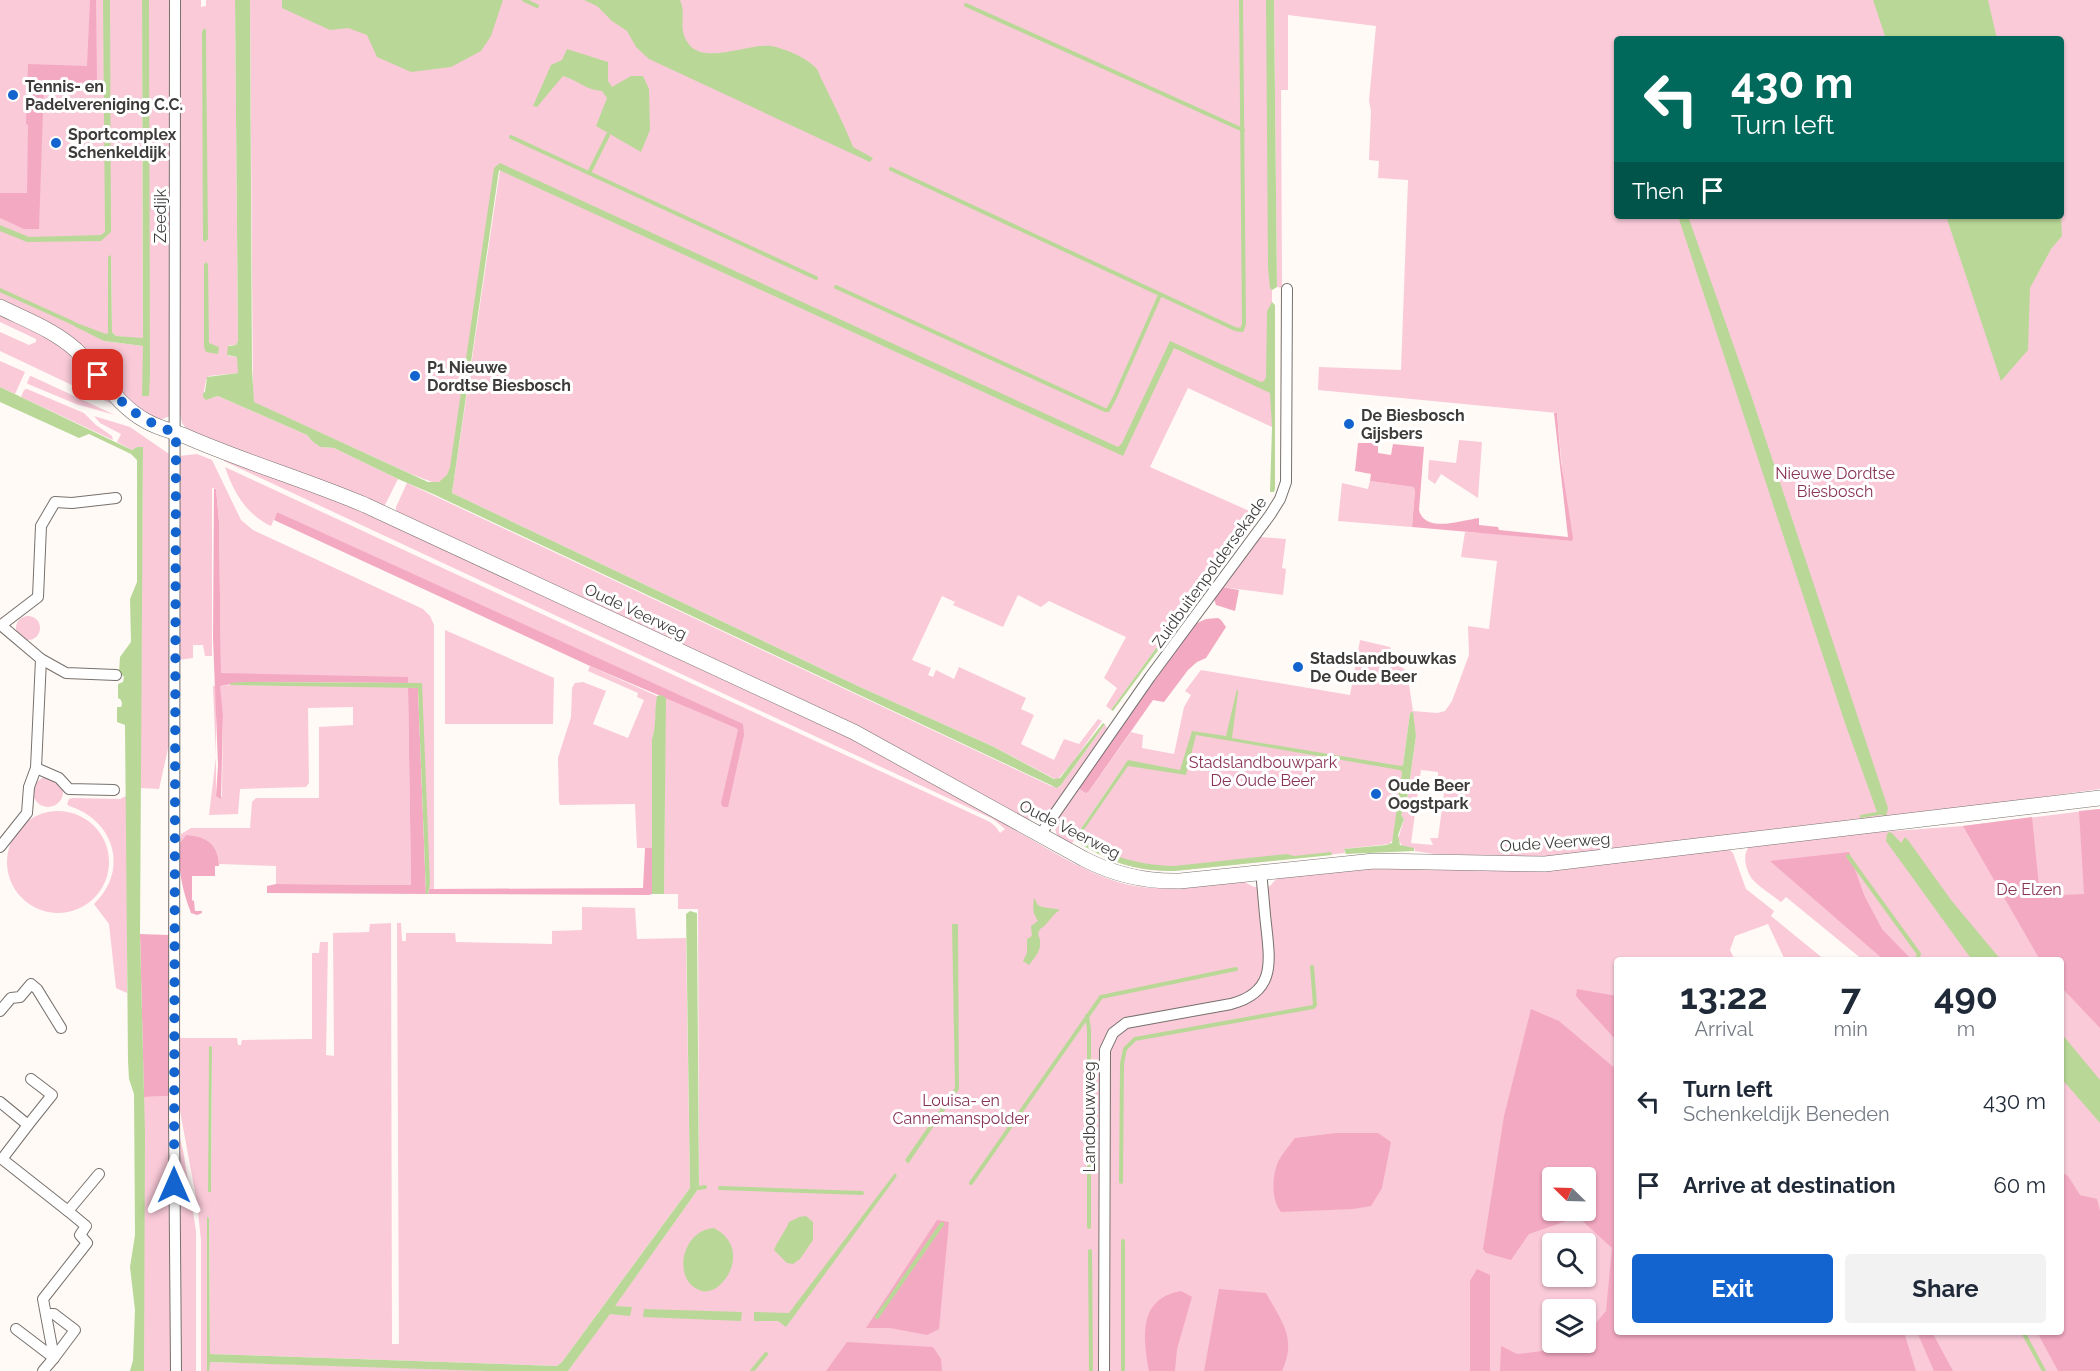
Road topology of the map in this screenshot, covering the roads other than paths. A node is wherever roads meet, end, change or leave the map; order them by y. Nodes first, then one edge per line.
1 (175, 0) edge
2 (1287, 289) dead end
3 (0, 307) edge
4 (176, 433) junction
5 (116, 498) dead end
6 (1, 626) edge
7 (41, 659) junction
8 (116, 675) dead end
9 (36, 768) junction
10 (114, 790) dead end
11 (2100, 798) edge
12 (1040, 835) junction
13 (0, 847) edge
14 (1261, 872) junction
15 (0, 1011) edge
16 (61, 1028) dead end
17 (31, 1079) dead end
18 (0, 1102) edge
19 (28, 1125) junction
20 (99, 1174) dead end
21 (68, 1211) junction
22 (46, 1314) junction
23 (16, 1329) dead end
24 (54, 1358) junction
25 (44, 1371) edge
26 (176, 1371) edge
27 (1104, 1371) edge

1 - 4 street, Zeedijk
2 - 12 street, Zuidbuitenpoldersekade
3 - 4 street, Oude Veerweg
4 - 12 street, Oude Veerweg
4 - 26 street, Zeedijk
5 - 6 street
6 - 7 street
7 - 8 street
7 - 9 street
9 - 10 street
9 - 13 street
11 - 14 street, Oude Veerweg
12 - 14 street, Oude Veerweg
14 - 27 street, Landbouwweg
15 - 16 street
17 - 19 street
18 - 19 street
19 - 21 street
20 - 21 street
21 - 22 street
22 - 24 street
22 - 24 street
23 - 24 street
24 - 25 street

